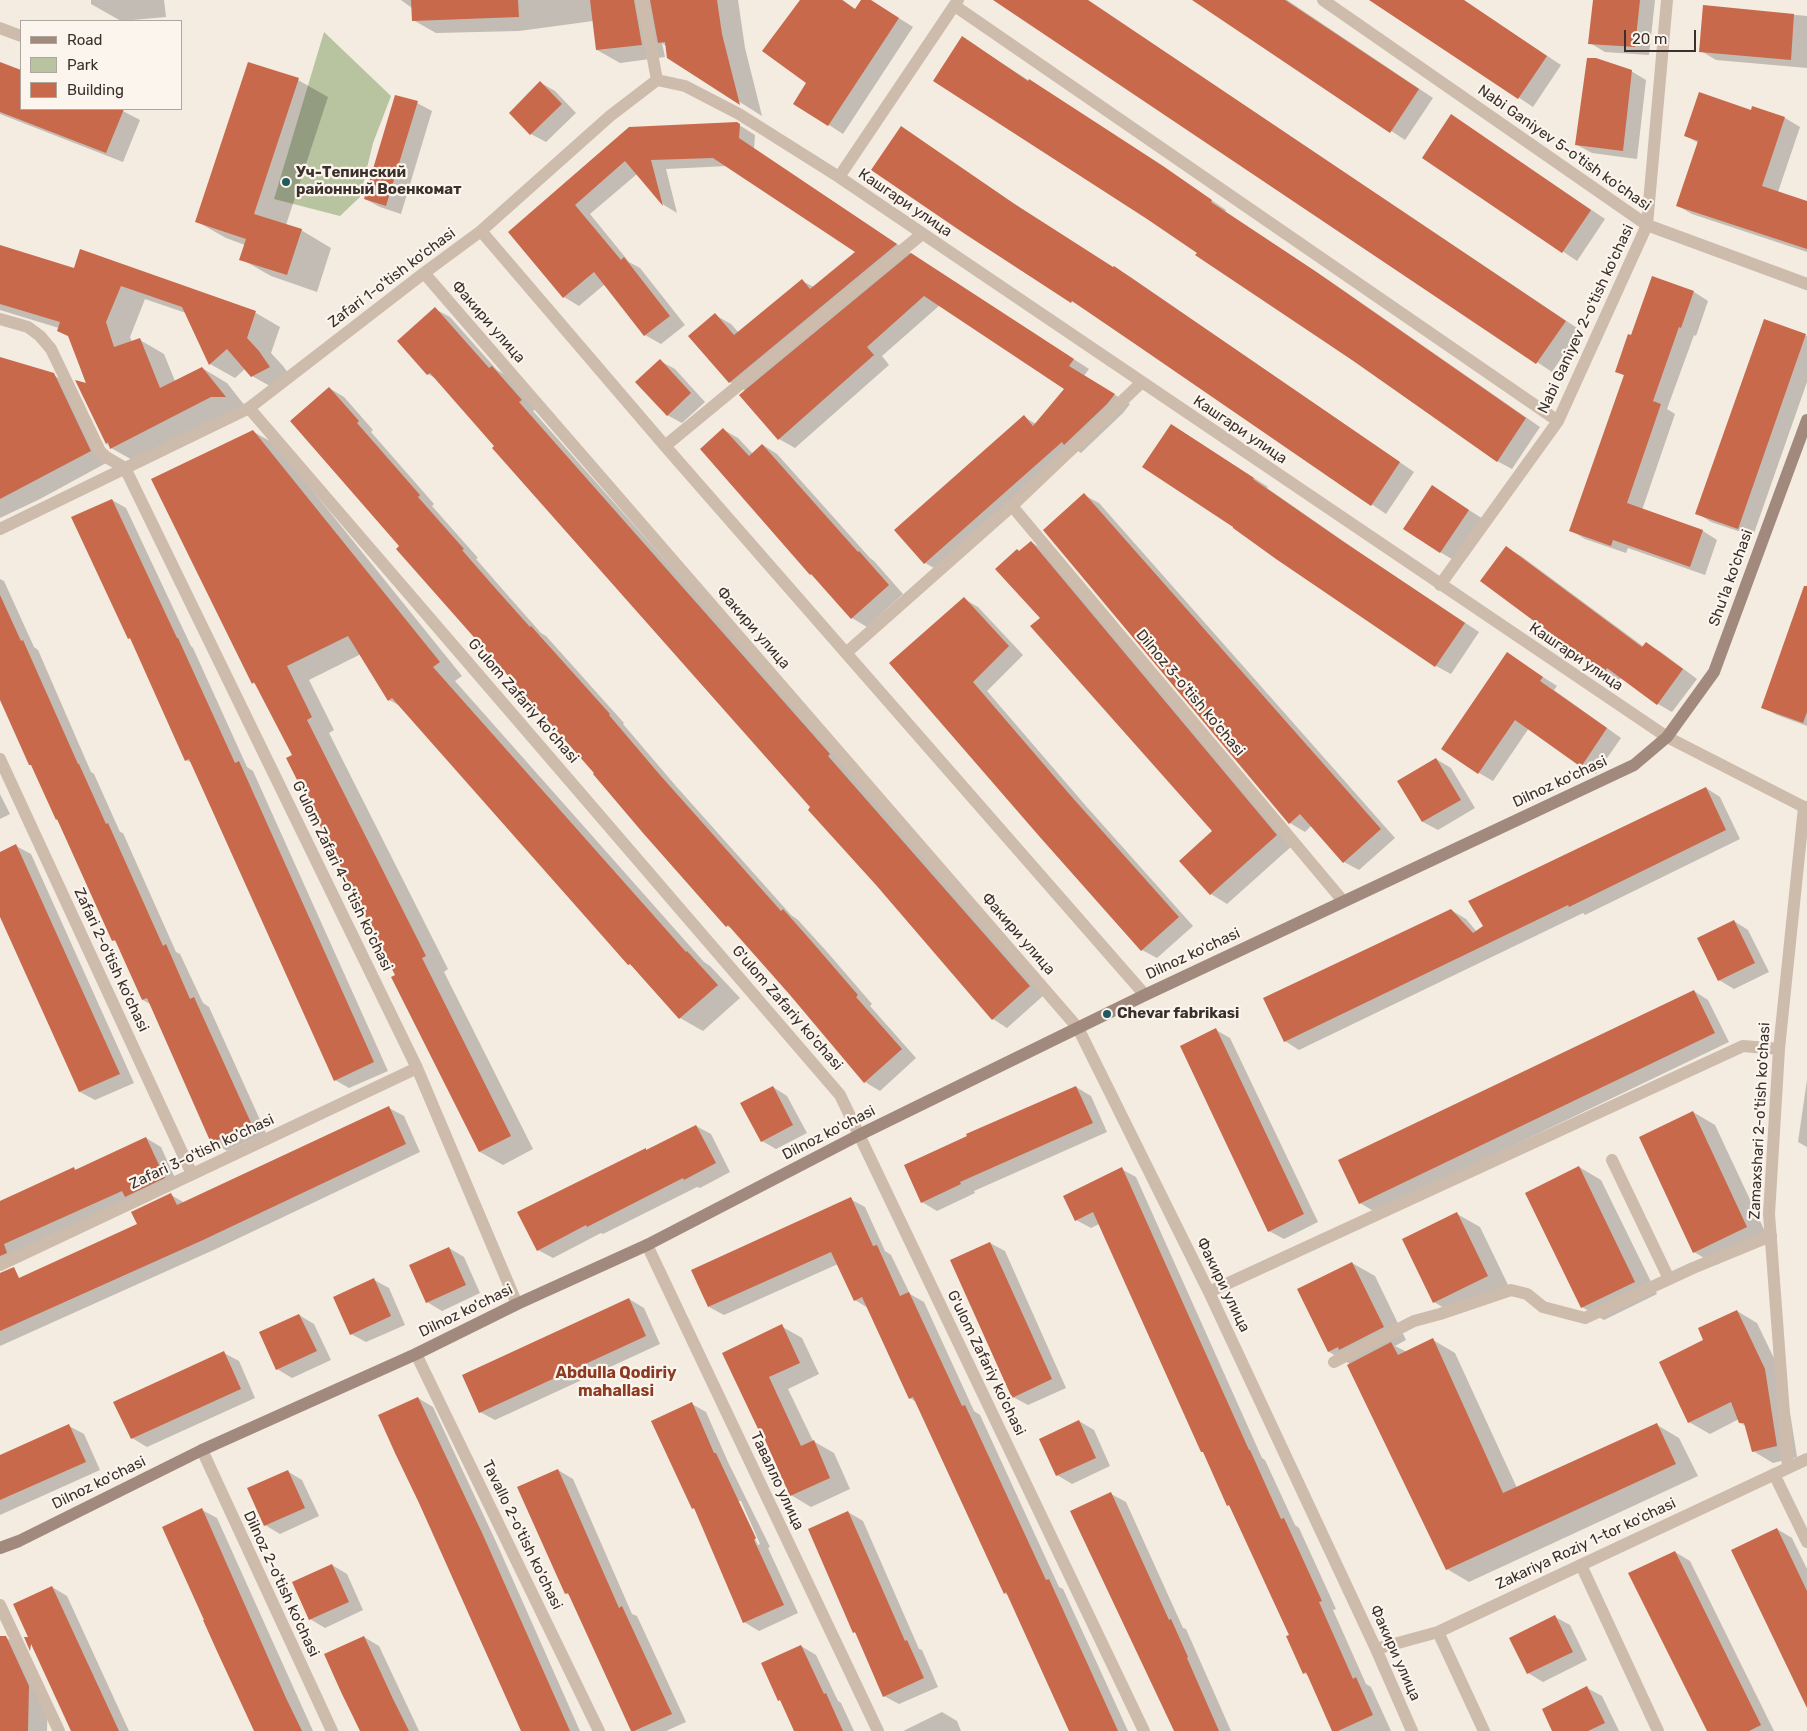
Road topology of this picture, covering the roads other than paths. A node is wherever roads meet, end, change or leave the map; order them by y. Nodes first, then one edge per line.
1 (642, 0) edge
2 (1323, 0) edge
3 (1667, 0) edge
4 (956, 3) edge
5 (0, 28) edge
6 (20, 36) edge
7 (657, 80) junction
8 (839, 177) junction
9 (1647, 225) junction
10 (481, 231) junction
11 (922, 234) junction
12 (424, 273) junction
13 (1807, 284) edge
14 (0, 318) edge
15 (1141, 383) junction
16 (249, 408) junction
17 (1558, 420) junction
18 (1807, 420) edge
19 (665, 446) junction
20 (125, 468) junction
21 (1012, 506) junction
22 (0, 529) edge
23 (1440, 585) junction
24 (846, 653) junction
25 (1667, 737) junction
26 (0, 759) edge
27 (1805, 807) edge
28 (1343, 901) junction
29 (1145, 995) junction
30 (1078, 1028) junction
31 (1779, 1048) junction
32 (417, 1068) junction
33 (860, 1135) junction
34 (1612, 1160) dead end
35 (192, 1174) junction
36 (1771, 1236) junction
37 (647, 1244) junction
38 (0, 1265) edge
39 (1669, 1279) junction
40 (1209, 1292) junction
41 (517, 1304) junction
42 (416, 1354) junction
43 (1334, 1362) dead end
44 (202, 1450) junction
45 (1807, 1459) edge
46 (1788, 1468) junction
47 (1774, 1474) junction
48 (1807, 1542) edge
49 (0, 1548) edge
50 (1581, 1565) junction
51 (0, 1605) edge
52 (1438, 1632) junction
53 (1376, 1649) junction
54 (58, 1731) edge
55 (332, 1731) edge
56 (599, 1731) edge
57 (878, 1731) edge
58 (1144, 1731) edge
59 (1412, 1731) edge
60 (1484, 1731) edge
61 (1658, 1731) edge

1 - 7 street
2 - 9 street, Nabi Ganiyev 5-o'tish ko'chasi
3 - 9 street, Nabi Ganiyev 2-o'tish ko'chasi
4 - 8 street
4 - 17 street
5 - 6 street
7 - 8 street, Кашгари улица
7 - 10 street, Zafari 1-o'tish ko'chasi
8 - 11 street, Кашгари улица
9 - 13 street, Nabi Ganiyev 5-o'tish ko'chasi
9 - 17 street, Nabi Ganiyev 2-o'tish ko'chasi
10 - 12 street, Zafari 1-o'tish ko'chasi
10 - 19 street
11 - 15 street, Кашгари улица
11 - 19 street
12 - 16 street, Zafari 1-o'tish ko'chasi
12 - 30 street, Факири улица
14 - 20 street
15 - 21 street
15 - 23 street, Кашгари улица
16 - 20 street, Zafari 1-o'tish ko'chasi
16 - 33 street, G'ulom Zafariy ko'chasi
17 - 23 street, Nabi Ganiyev 2-o'tish ko'chasi
18 - 25 street, Shu'la ko'chasi
19 - 24 street
20 - 22 street, Zafari 1-o'tish ko'chasi
20 - 32 street, G'ulom Zafari 4-o'tish ko'chasi
21 - 24 street
21 - 28 street, Dilnoz 3-o'tish ko'chasi
23 - 25 street, Кашгари улица
24 - 29 street
25 - 27 street, Кашгари улица
25 - 28 street, Dilnoz ko'chasi
26 - 35 street, Zafari 2-o'tish ko'chasi
27 - 31 street, Zamaxshari 2-o'tish ko'chasi
28 - 29 street, Dilnoz ko'chasi
29 - 30 street, Dilnoz ko'chasi
30 - 33 street, Dilnoz ko'chasi
30 - 40 street, Факири улица
31 - 36 street, Zamaxshari 2-o'tish ko'chasi
31 - 40 street
32 - 35 street, Zafari 3-o'tish ko'chasi
32 - 41 street, G'ulom Zafari 4-o'tish ko'chasi
33 - 37 street, Dilnoz ko'chasi
33 - 58 street, G'ulom Zafariy ko'chasi
34 - 39 street
35 - 38 street, Zafari 3-o'tish ko'chasi
36 - 39 street
36 - 46 street, Zamaxshari 2-o'tish ko'chasi
37 - 41 street, Dilnoz ko'chasi
37 - 57 street, Тавалло улица
39 - 43 street
40 - 53 street, Факири улица
41 - 42 street, Dilnoz ko'chasi
42 - 44 street, Dilnoz ko'chasi
42 - 56 street, Tavallo 2-o'tish ko'chasi
44 - 49 street, Dilnoz ko'chasi
44 - 55 street, Dilnoz 2-o'tish ko'chasi
45 - 46 street, Zakariya Roziy 1-tor ko'chasi
46 - 47 street, Zakariya Roziy 1-tor ko'chasi
47 - 48 street
47 - 50 street, Zakariya Roziy 1-tor ko'chasi
50 - 52 street, Zakariya Roziy 1-tor ko'chasi
50 - 61 street
51 - 54 street
52 - 53 street, Zakariya Roziy 1-tor ko'chasi
52 - 60 street
53 - 59 street, Факири улица

